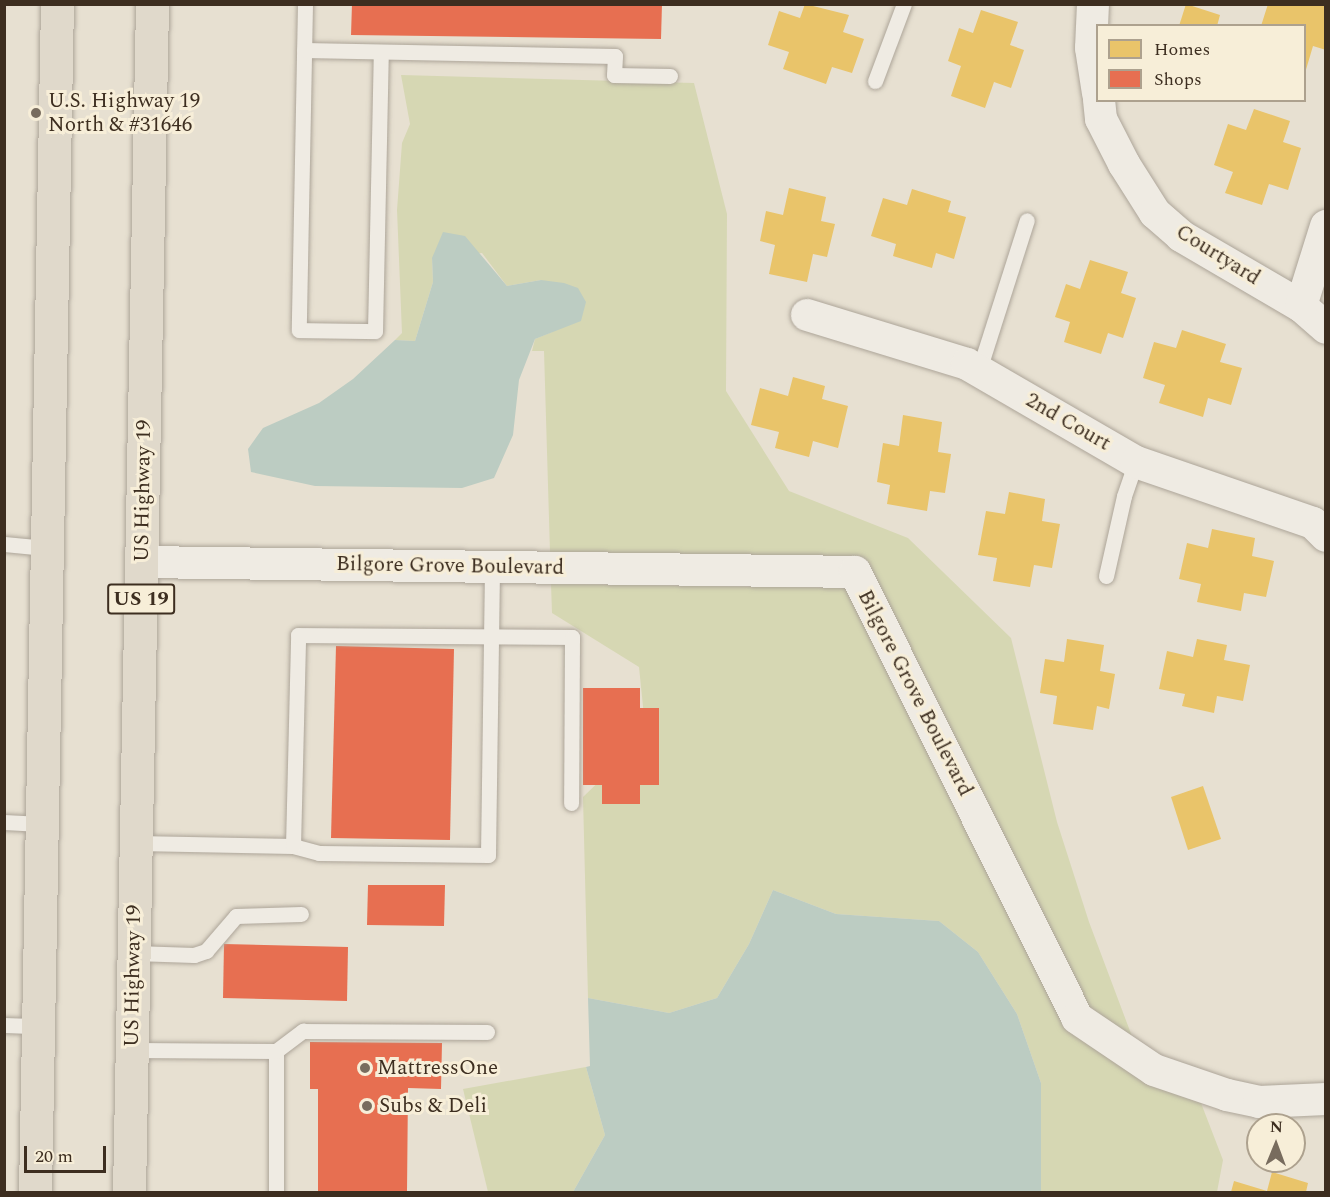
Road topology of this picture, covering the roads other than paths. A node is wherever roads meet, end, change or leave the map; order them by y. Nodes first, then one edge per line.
1 (57, 4) edge
2 (152, 4) edge
3 (305, 4) edge
4 (1093, 4) edge
5 (901, 5) edge
6 (304, 50) junction
7 (381, 51) junction
8 (670, 76) dead end
9 (1096, 80) edge
10 (875, 81) dead end
11 (1099, 102) edge
12 (1028, 220) dead end
13 (1326, 226) edge
14 (1302, 306) junction
15 (807, 315) dead end
16 (1326, 328) edge
17 (979, 370) junction
18 (1136, 462) junction
19 (1326, 536) edge
20 (4, 544) edge
21 (46, 548) junction
22 (142, 562) junction
23 (492, 567) junction
24 (1106, 576) dead end
25 (492, 634) junction
26 (571, 803) dead end
27 (4, 822) edge
28 (41, 824) junction
29 (136, 843) junction
30 (293, 846) junction
31 (301, 914) dead end
32 (134, 953) junction
33 (4, 1025) edge
34 (39, 1026) junction
35 (488, 1032) dead end
36 (132, 1050) junction
37 (276, 1051) junction
38 (1326, 1099) edge
39 (35, 1192) edge
40 (129, 1192) edge
41 (276, 1192) edge

1 - 21 highway
2 - 22 highway, US Highway 19 / US 19
3 - 6 lane
4 - 9 street
5 - 10 lane
6 - 7 lane
6 - 7 lane
7 - 8 lane
11 - 14 street, Courtyard
12 - 17 lane
13 - 14 street
14 - 16 street, Courtyard
15 - 17 street, 2nd Court
17 - 18 street, 2nd Court
18 - 19 street, 2nd Court
18 - 24 lane
20 - 21 lane
21 - 28 highway
22 - 23 street, Bilgore Grove Boulevard
22 - 29 highway, US Highway 19 / US 19
23 - 25 lane
23 - 38 street, Bilgore Grove Boulevard
25 - 26 lane
25 - 30 lane
25 - 30 lane
27 - 28 lane
28 - 34 highway
29 - 30 lane
29 - 32 highway, US Highway 19 / US 19
31 - 32 lane
32 - 36 highway, US Highway 19 / US 19
33 - 34 lane
34 - 39 highway
35 - 37 lane
36 - 37 lane
36 - 40 highway, US Highway 19 / US 19
37 - 41 lane

